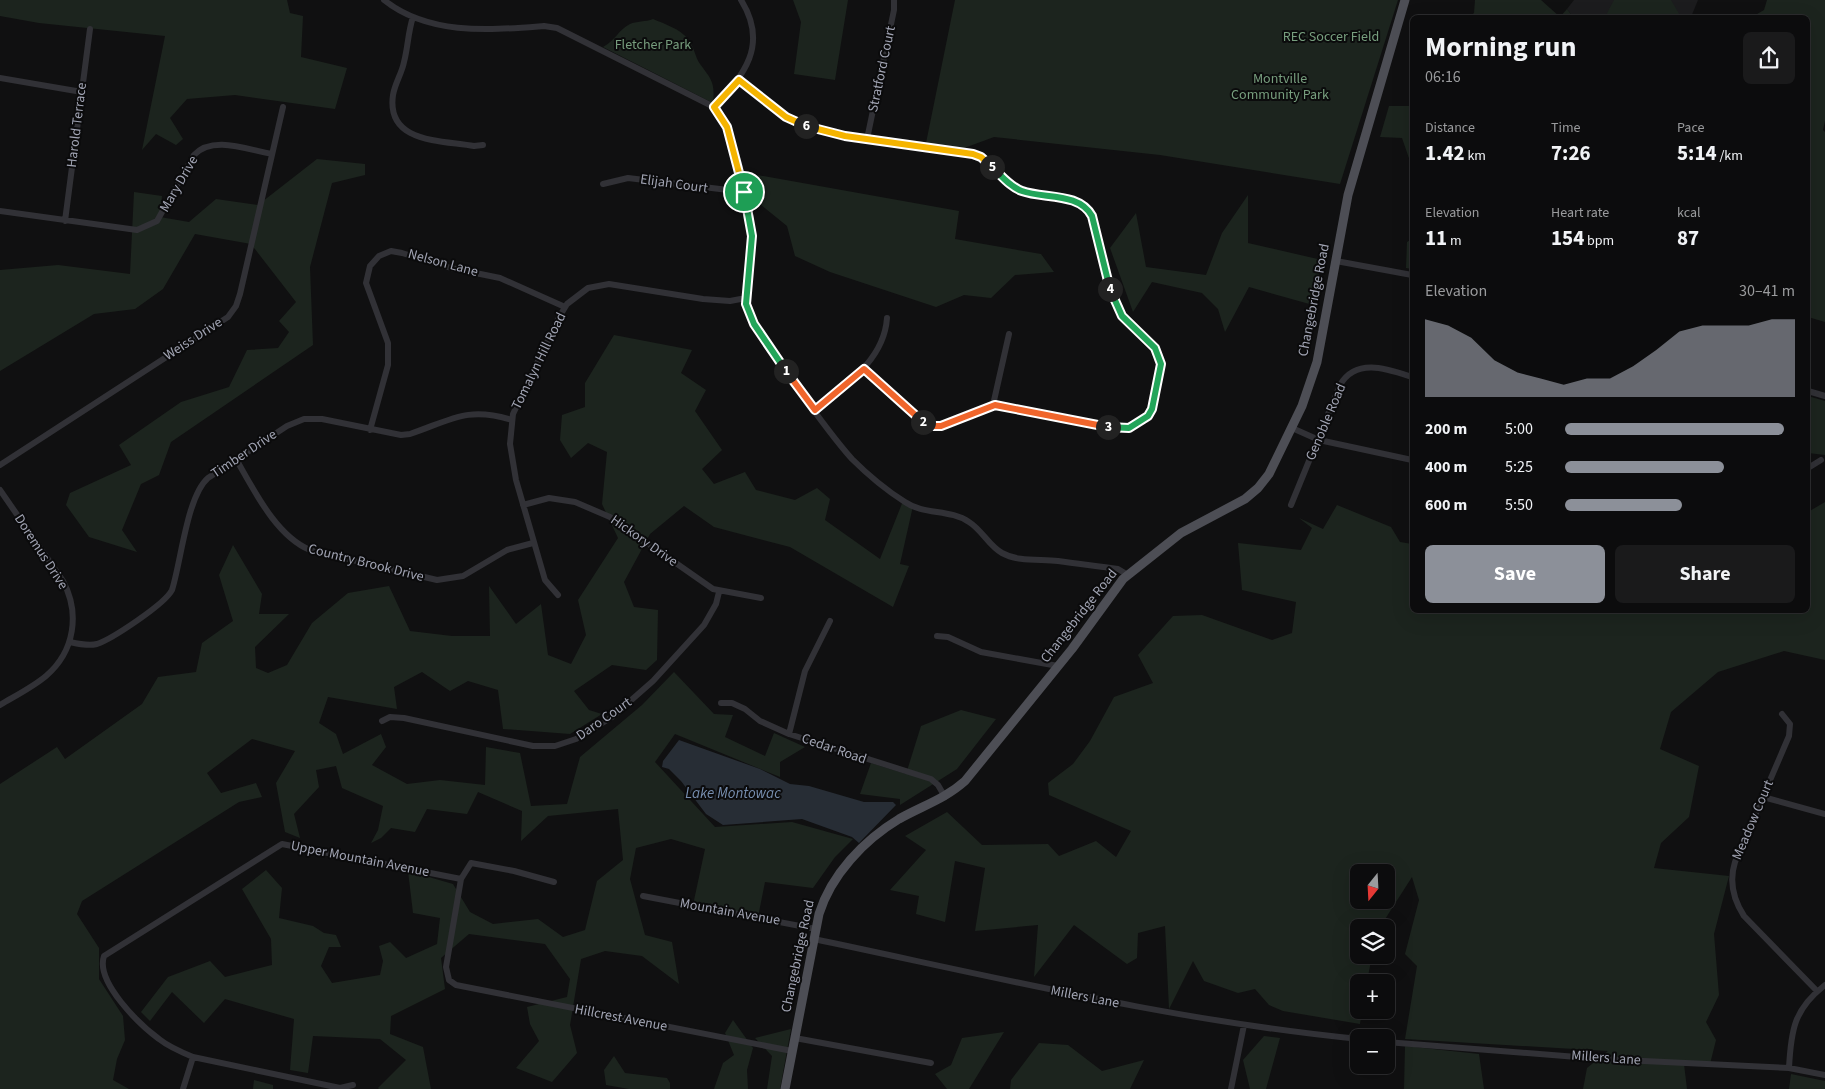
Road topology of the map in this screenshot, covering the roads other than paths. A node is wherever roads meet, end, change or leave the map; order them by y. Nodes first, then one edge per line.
1 (384, 0) edge
2 (741, 0) edge
3 (894, 0) edge
4 (1405, 0) edge
5 (413, 17) junction
6 (90, 29) dead end
7 (0, 78) edge
8 (739, 80) junction
9 (82, 92) junction
10 (283, 107) dead end
11 (714, 107) junction
12 (867, 139) junction
13 (483, 144) dead end
14 (272, 154) junction
15 (603, 184) dead end
16 (744, 192) junction
17 (0, 211) edge
18 (65, 221) junction
19 (1336, 261) junction
20 (1410, 275) edge
21 (746, 298) junction
22 (565, 307) junction
23 (887, 318) dead end
24 (1009, 334) dead end
25 (864, 369) junction
26 (1410, 377) edge
27 (1810, 392) edge
28 (1825, 396) edge
29 (993, 405) junction
30 (815, 410) junction
31 (512, 420) junction
32 (1292, 428) junction
33 (370, 430) junction
34 (1318, 440) junction
35 (236, 459) junction
36 (1410, 460) edge
37 (1821, 460) dead end
38 (0, 465) edge
39 (1810, 467) edge
40 (0, 490) edge
41 (523, 504) junction
42 (1291, 505) dead end
43 (533, 543) junction
44 (1128, 575) junction
45 (719, 592) junction
46 (558, 595) dead end
47 (761, 598) dead end
48 (830, 621) dead end
49 (937, 636) dead end
50 (70, 642) junction
51 (1058, 666) junction
52 (0, 704) edge
53 (721, 704) dead end
54 (1782, 714) dead end
55 (382, 721) dead end
56 (789, 734) junction
57 (945, 796) junction
58 (1763, 797) junction
59 (1825, 814) edge
60 (461, 879) junction
61 (554, 882) dead end
62 (644, 896) dead end
63 (816, 929) junction
64 (814, 939) junction
65 (1825, 984) edge
66 (1817, 991) junction
67 (1244, 1025) junction
68 (795, 1038) junction
69 (1350, 1038) edge
70 (1395, 1043) edge
71 (792, 1051) junction
72 (193, 1057) junction
73 (931, 1063) dead end
74 (1788, 1068) junction
75 (1825, 1075) edge
76 (353, 1085) dead end
77 (183, 1089) edge
78 (785, 1089) edge
79 (1231, 1089) edge

1 - 5 street
2 - 8 street
3 - 12 street, Stratford Court
4 - 19 main road, Changebridge Road
5 - 11 street
5 - 13 street
6 - 9 street, Harold Terrace
7 - 9 street
8 - 11 street
8 - 12 street
9 - 18 street, Harold Terrace
10 - 14 street, Weiss Drive
11 - 16 street
12 - 29 street
14 - 18 street, Mary Drive
14 - 38 street, Weiss Drive
15 - 16 street, Elijah Court
16 - 21 street
17 - 18 street, Mary Drive
19 - 20 street
19 - 32 main road, Changebridge Road
21 - 22 street, Tomalyn Hill Road
21 - 30 street
22 - 31 street, Tomalyn Hill Road
22 - 33 street, Nelson Lane
23 - 25 street
24 - 29 street
25 - 29 street
25 - 30 street
26 - 34 street, Genoble Road
27 - 28 street
30 - 44 street
31 - 33 street, Timber Drive
31 - 41 street, Tomalyn Hill Road
32 - 34 street
32 - 44 main road, Changebridge Road
33 - 35 street, Timber Drive
34 - 36 street
34 - 42 street, Genoble Road
35 - 43 street, Country Brook Drive
35 - 50 street, Timber Drive
37 - 39 street
40 - 50 street, Doremus Drive
41 - 43 street, Tomalyn Hill Road
41 - 45 street, Hickory Drive
43 - 46 street, Tomalyn Hill Road
44 - 51 main road, Changebridge Road
45 - 47 street, Hickory Drive
45 - 55 street, Daro Court
48 - 56 street
49 - 51 street
50 - 52 street, Doremus Drive
51 - 57 main road, Changebridge Road
53 - 56 street, Cedar Road
54 - 58 street, Meadow Court
56 - 57 street, Cedar Road
57 - 63 main road, Changebridge Road
58 - 59 street
58 - 66 street, Meadow Court
60 - 61 street
60 - 71 street, Hillcrest Avenue
60 - 72 street, Upper Mountain Avenue
62 - 63 street, Mountain Avenue
63 - 64 main road, Changebridge Road
64 - 67 street, Millers Lane
64 - 68 main road, Changebridge Road
65 - 66 street
66 - 74 street
67 - 69 street, Millers Lane
67 - 79 street
68 - 71 main road, Changebridge Road
68 - 73 street
70 - 74 street, Millers Lane
71 - 78 main road, Changebridge Road
72 - 76 street
72 - 77 street
74 - 75 street, Millers Lane

